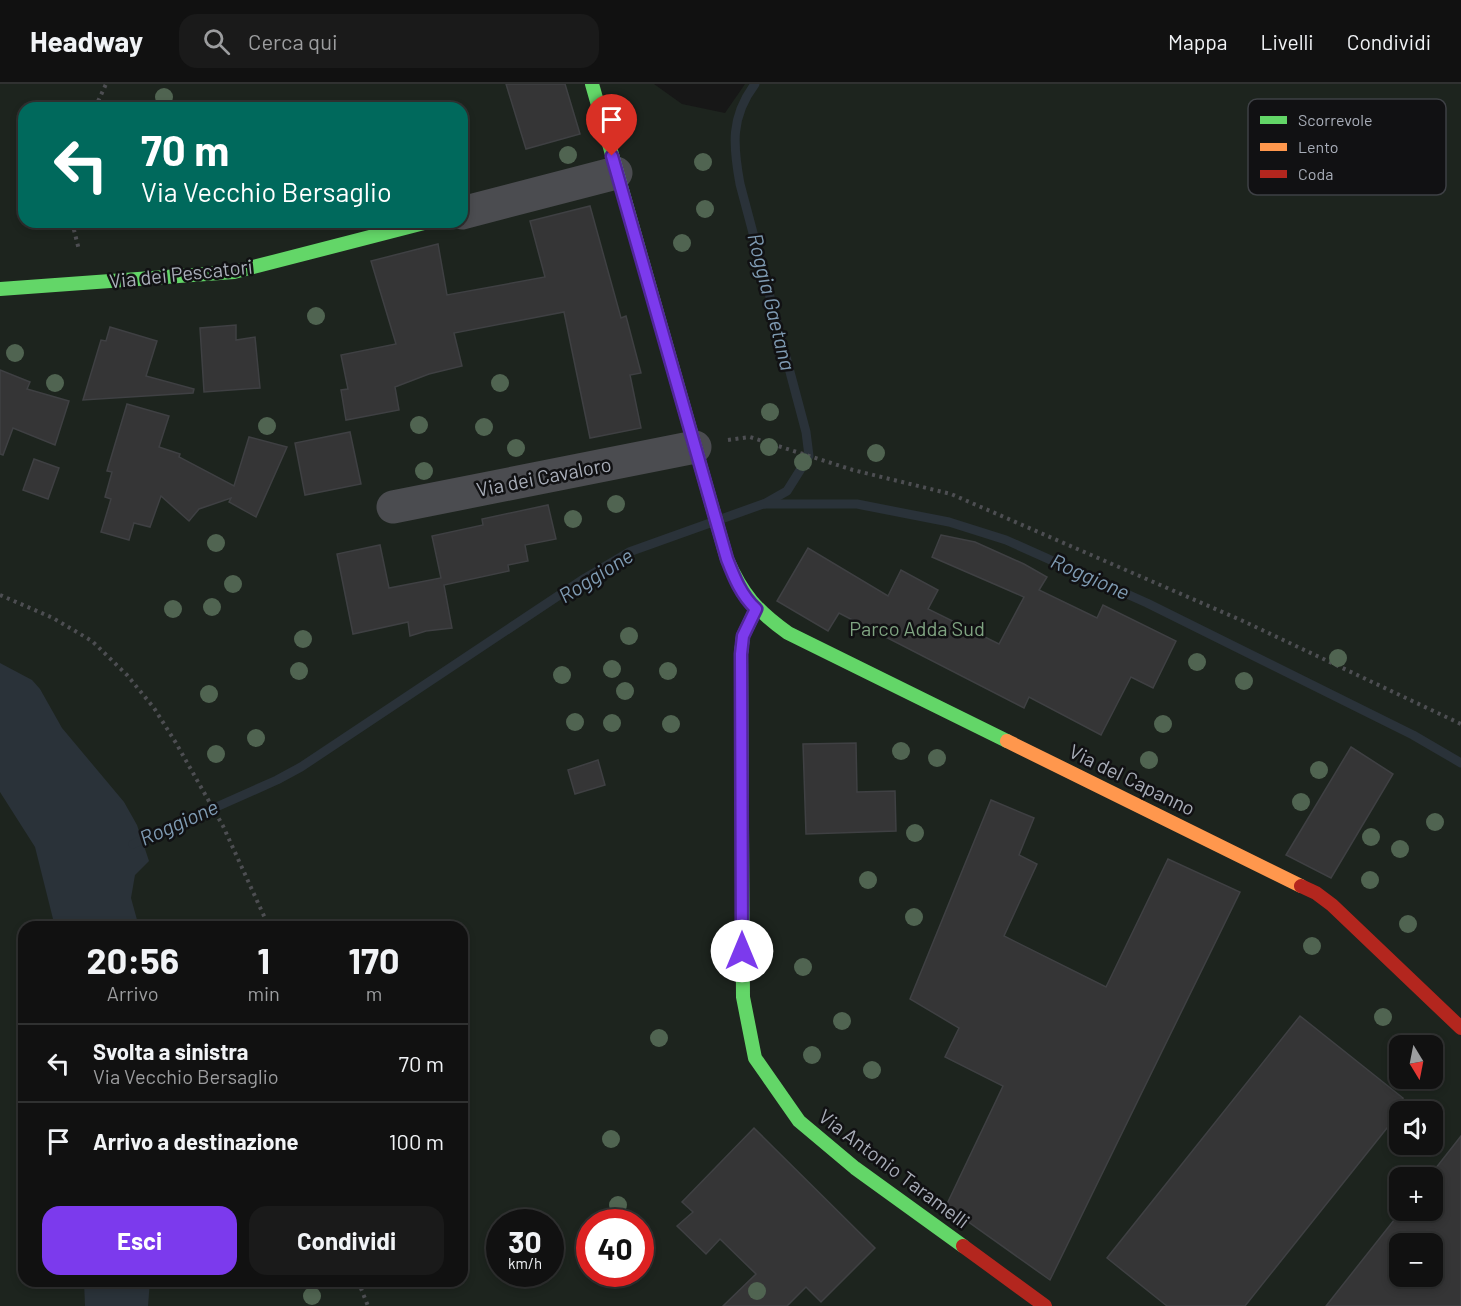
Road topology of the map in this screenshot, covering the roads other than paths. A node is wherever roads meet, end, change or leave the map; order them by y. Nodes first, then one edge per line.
1 (592, 84) edge
2 (616, 173) junction
3 (468, 211) edge
4 (405, 228) edge
5 (0, 289) edge
6 (695, 446) junction
7 (393, 507) dead end
8 (756, 609) junction
9 (1461, 1028) edge
10 (1045, 1306) edge

1 - 2 street, Via del Capanno
2 - 3 street
2 - 6 street, Via del Capanno
4 - 5 street, Via dei Pescatori
6 - 7 street, Via dei Cavaloro
6 - 8 street, Via del Capanno
8 - 9 street, Via del Capanno
8 - 10 street, Via Antonio Taramelli

